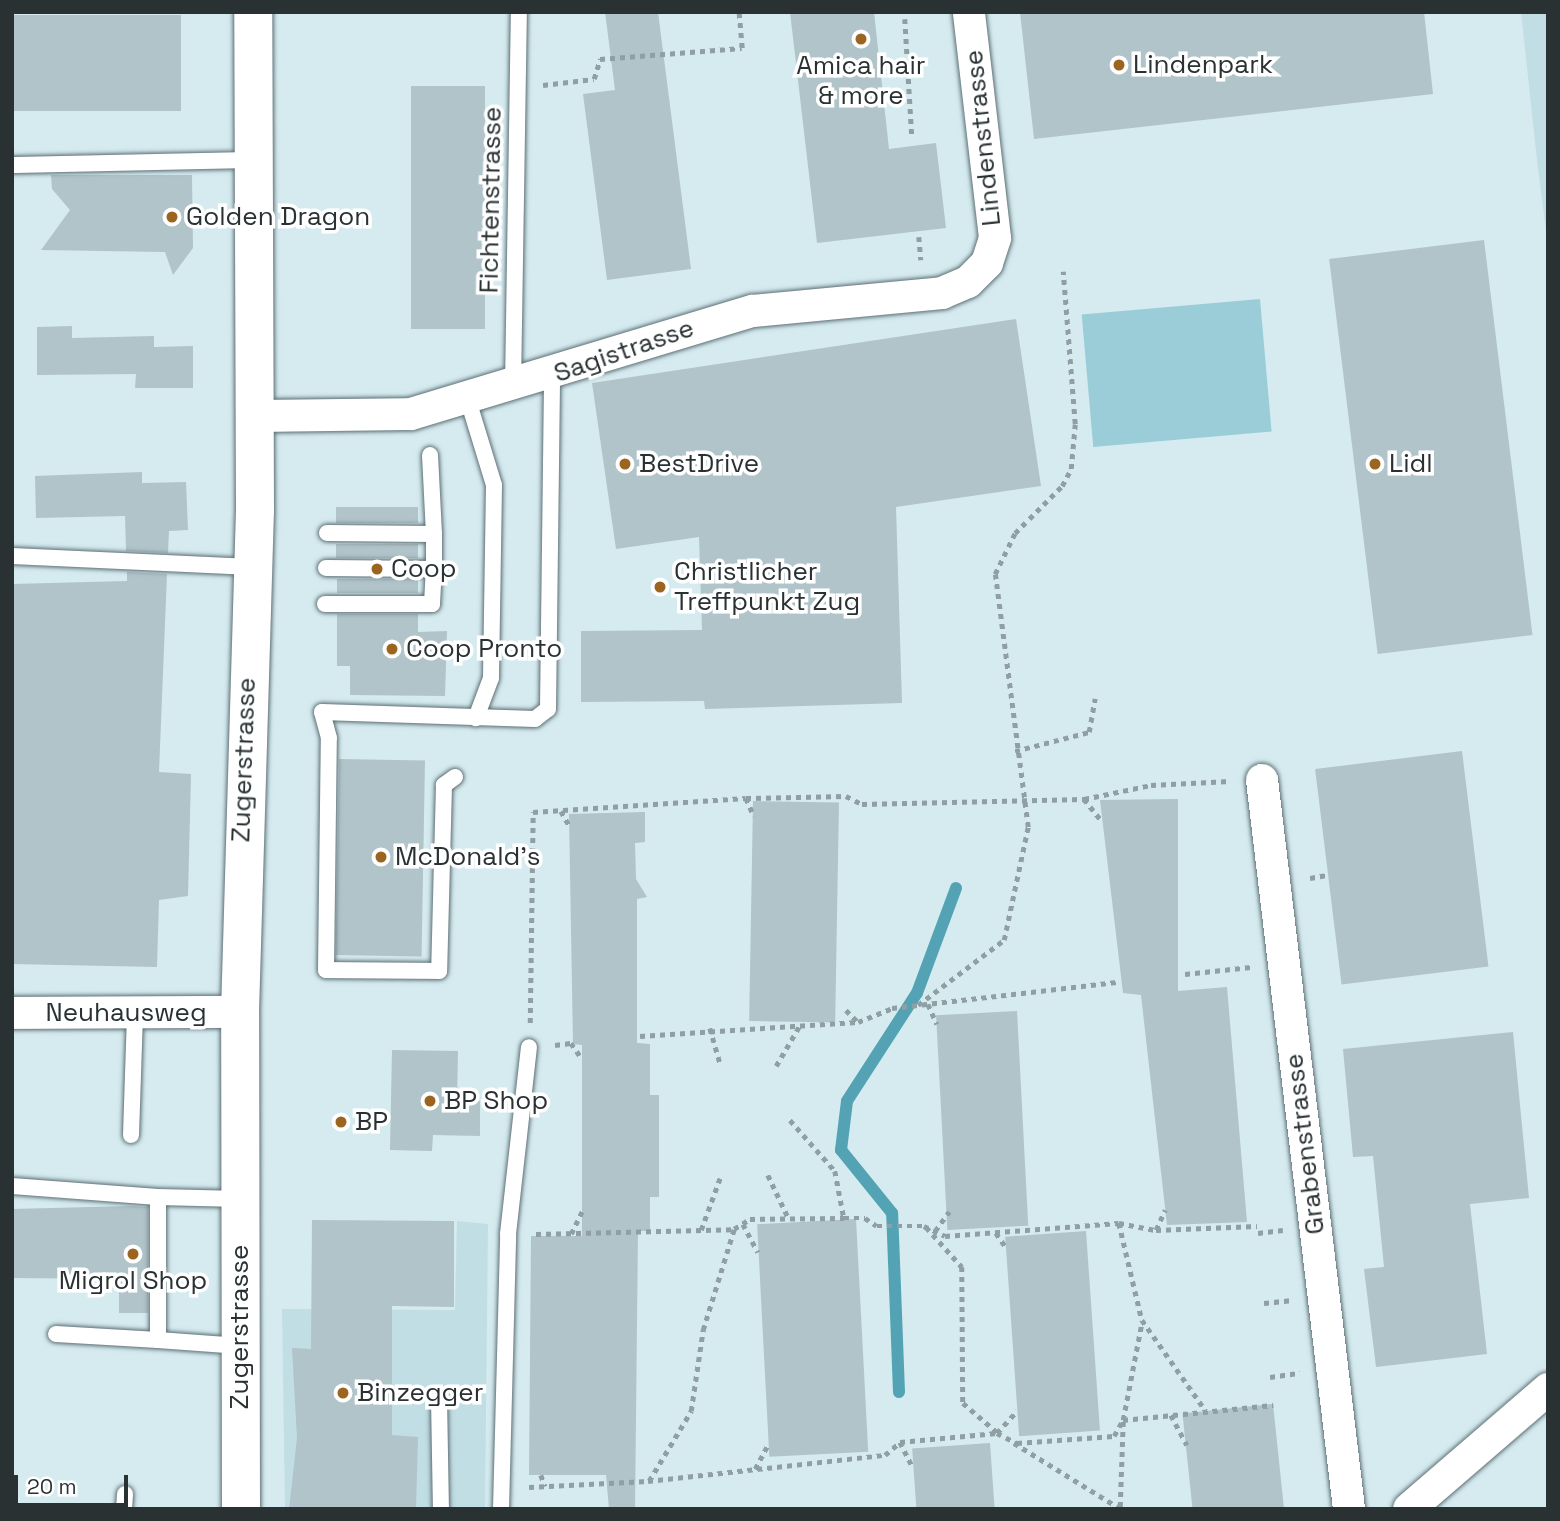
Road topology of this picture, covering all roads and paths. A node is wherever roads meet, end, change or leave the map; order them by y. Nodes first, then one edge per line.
1 (253, 12) edge
2 (519, 12) edge
3 (739, 12) edge
4 (970, 12) edge
5 (905, 19) dead end
6 (517, 88) junction
7 (912, 137) dead end
8 (253, 160) junction
9 (12, 165) edge
10 (987, 263) joint
11 (1063, 271) dead end
12 (552, 375) junction
13 (513, 388) junction
14 (468, 400) junction
15 (253, 416) junction
16 (430, 455) dead end
17 (327, 533) dead end
18 (434, 534) junction
19 (12, 556) edge
20 (252, 567) junction
21 (326, 568) dead end
22 (434, 569) junction
23 (325, 604) dead end
24 (1095, 699) dead end
25 (476, 718) junction
26 (1015, 751) junction
27 (455, 777) dead end
28 (1262, 780) joint
29 (747, 798) junction
30 (1084, 799) junction
31 (1024, 800) junction
32 (562, 811) junction
33 (754, 816) dead end
34 (1102, 821) dead end
35 (569, 825) dead end
36 (1283, 963) junction
37 (1185, 974) dead end
38 (1117, 982) dead end
39 (928, 1004) junction
40 (916, 1005) junction
41 (846, 1010) dead end
42 (240, 1012) junction
43 (12, 1013) edge
44 (135, 1013) junction
45 (858, 1022) junction
46 (937, 1024) dead end
47 (800, 1025) junction
48 (710, 1028) junction
49 (573, 1036) dead end
50 (640, 1036) dead end
51 (529, 1047) joint
52 (582, 1059) dead end
53 (720, 1063) dead end
54 (776, 1066) dead end
55 (790, 1120) dead end
56 (131, 1135) dead end
57 (768, 1175) dead end
58 (720, 1178) dead end
59 (12, 1186) edge
60 (158, 1197) junction
61 (240, 1199) junction
62 (582, 1210) dead end
63 (1166, 1210) dead end
64 (949, 1212) dead end
65 (844, 1218) junction
66 (789, 1219) junction
67 (1119, 1223) junction
68 (743, 1224) junction
69 (924, 1226) junction
70 (1258, 1226) dead end
71 (701, 1230) junction
72 (734, 1230) junction
73 (1156, 1230) junction
74 (935, 1231) junction
75 (996, 1232) junction
76 (508, 1234) junction
77 (571, 1234) junction
78 (1005, 1246) dead end
79 (758, 1252) dead end
80 (1142, 1320) junction
81 (56, 1334) dead end
82 (158, 1340) junction
83 (240, 1346) junction
84 (1548, 1389) edge
85 (439, 1398) dead end
86 (1273, 1405) dead end
87 (1017, 1411) dead end
88 (1206, 1411) junction
89 (1171, 1415) junction
90 (1123, 1420) junction
91 (997, 1433) junction
92 (900, 1442) junction
93 (1186, 1445) dead end
94 (767, 1446) dead end
95 (913, 1467) dead end
96 (754, 1469) junction
97 (541, 1475) dead end
98 (648, 1481) junction
99 (545, 1486) junction
100 (501, 1488) junction
101 (1120, 1508) edge
102 (241, 1509) edge
103 (441, 1509) edge
104 (500, 1509) edge
105 (1349, 1509) edge
106 (1409, 1509) edge

1 - 8 main road, Zugerstrasse
2 - 6 lane, Fichtenstrasse
3 - 6 path
4 - 10 street, Lindenstrasse
5 - 7 path
6 - 13 lane, Fichtenstrasse
8 - 9 lane
8 - 15 main road, Zugerstrasse
10 - 12 street, Sagistrasse
11 - 26 path
12 - 13 street, Sagistrasse
12 - 25 lane
13 - 14 street, Sagistrasse
14 - 15 street, Sagistrasse
14 - 25 lane
15 - 20 main road, Zugerstrasse
16 - 18 lane
17 - 18 lane
18 - 22 lane
19 - 20 lane
20 - 42 main road, Zugerstrasse
21 - 22 lane
22 - 23 lane
24 - 26 path
25 - 27 lane
26 - 31 path
28 - 30 path
28 - 36 street, Grabenstrasse
29 - 31 path
29 - 32 path
29 - 33 path
30 - 31 path
30 - 34 path
31 - 40 path
32 - 35 path
32 - 51 path
36 - 37 path
36 - 105 street, Grabenstrasse
38 - 39 path
39 - 40 path
39 - 46 path
40 - 45 path
41 - 45 path
42 - 44 street, Neuhausweg
42 - 61 main road, Zugerstrasse
43 - 44 street, Neuhausweg
44 - 56 lane
45 - 47 path
47 - 48 path
47 - 54 path
48 - 50 path
48 - 53 path
49 - 52 path
51 - 76 lane
55 - 65 path
57 - 66 path
58 - 71 path
59 - 60 lane
60 - 61 lane
60 - 82 lane
61 - 83 main road, Zugerstrasse
62 - 77 path
63 - 73 path
64 - 74 path
65 - 66 path
65 - 69 path
66 - 68 path
67 - 73 path
67 - 75 path
67 - 80 path
68 - 72 path
68 - 79 path
69 - 74 path
69 - 91 path
70 - 73 path
71 - 72 path
71 - 77 path
72 - 98 path
74 - 75 path
75 - 78 path
76 - 77 path
76 - 100 lane
80 - 88 path
80 - 90 path
81 - 82 lane
82 - 83 lane
83 - 102 main road, Zugerstrasse
84 - 106 street
85 - 103 lane
86 - 88 path
87 - 91 path
88 - 89 path
89 - 90 path
89 - 93 path
90 - 91 path
90 - 101 path
91 - 92 path
91 - 101 path
92 - 95 path
92 - 96 path
94 - 96 path
96 - 98 path
97 - 99 path
98 - 99 path
99 - 100 path
100 - 104 lane

